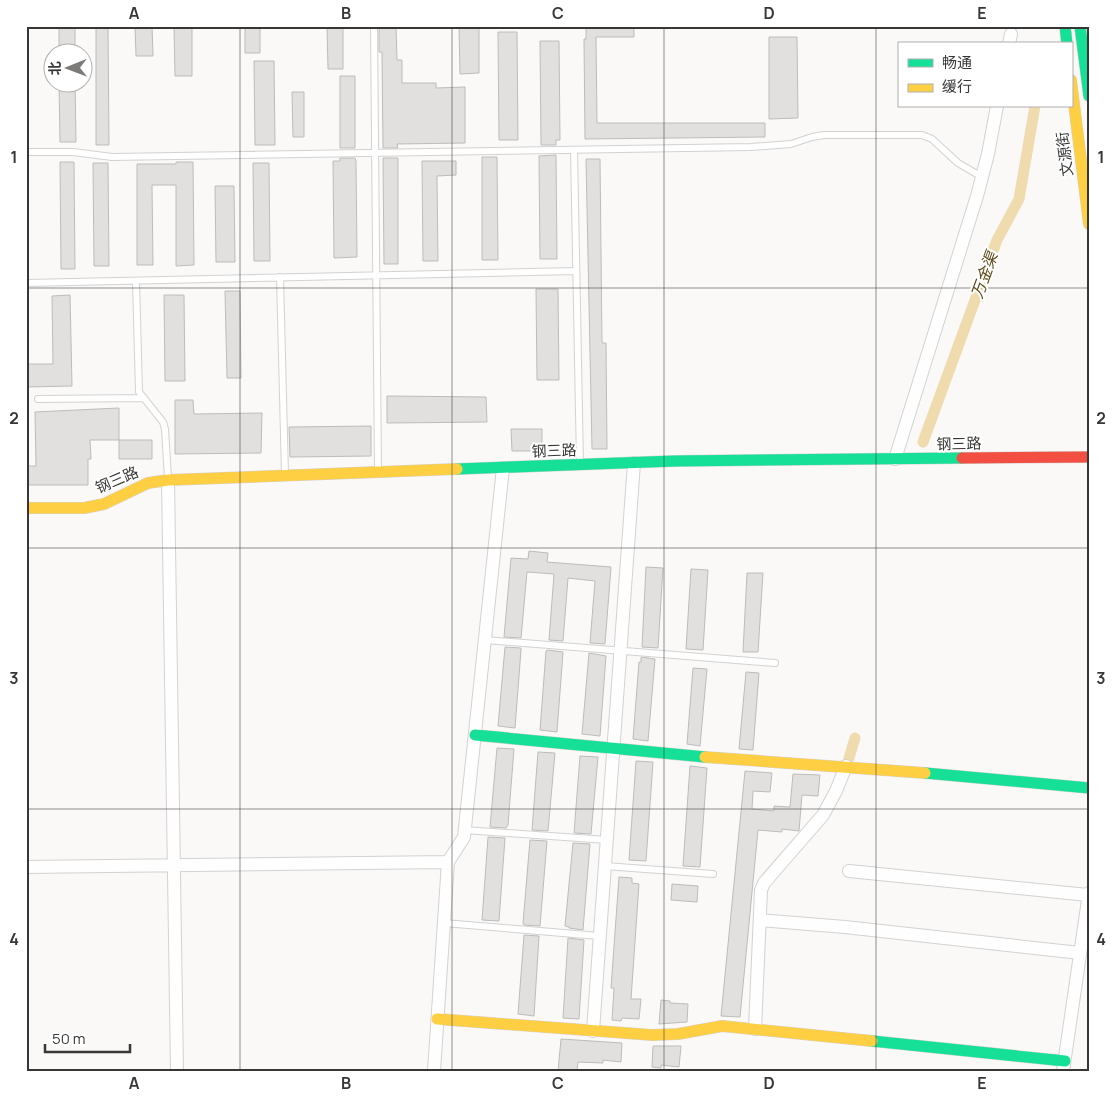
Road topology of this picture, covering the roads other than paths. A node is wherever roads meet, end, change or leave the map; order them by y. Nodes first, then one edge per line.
1 (374, 26) edge
2 (1065, 26) edge
3 (1080, 26) edge
4 (1067, 42) edge
5 (1072, 88) edge
6 (1089, 96) edge
7 (997, 108) edge
8 (574, 150) junction
9 (26, 152) edge
10 (375, 153) junction
11 (982, 177) junction
12 (1089, 224) edge
13 (576, 271) junction
14 (376, 275) junction
15 (280, 277) junction
16 (136, 281) junction
17 (26, 282) edge
18 (144, 398) junction
19 (38, 399) dead end
20 (1089, 458) edge
21 (895, 459) junction
22 (634, 463) junction
23 (580, 465) junction
24 (503, 468) junction
25 (378, 472) junction
26 (284, 476) junction
27 (168, 480) junction
28 (26, 508) edge
29 (484, 640) junction
30 (620, 651) junction
31 (775, 663) dead end
32 (474, 735) junction
33 (613, 748) junction
34 (846, 766) junction
35 (1089, 788) edge
36 (464, 830) junction
37 (607, 840) junction
38 (448, 862) junction
39 (174, 865) junction
40 (605, 866) junction
41 (26, 867) edge
42 (849, 871) dead end
43 (713, 874) dead end
44 (1089, 894) edge
45 (760, 920) junction
46 (444, 923) junction
47 (600, 936) junction
48 (1080, 953) junction
49 (437, 1019) junction
50 (755, 1029) junction
51 (592, 1031) junction
52 (1064, 1068) edge
53 (177, 1071) edge
54 (434, 1071) edge

1 - 10 lane
2 - 4 street
3 - 6 street
5 - 12 street, 文源街
7 - 11 street
8 - 10 lane
8 - 11 lane
8 - 13 lane
9 - 10 lane
10 - 14 lane
11 - 21 street
13 - 14 lane
13 - 23 lane
14 - 15 lane
14 - 25 lane
15 - 16 lane
15 - 26 lane
16 - 17 lane
16 - 18 lane
18 - 19 lane
18 - 27 lane
20 - 21 street, 钢三路
21 - 22 street, 钢三路
22 - 23 street, 钢三路
22 - 30 street
23 - 24 street, 钢三路
24 - 25 street, 钢三路
24 - 29 street
25 - 26 street, 钢三路
26 - 27 street, 钢三路
27 - 28 street, 钢三路
27 - 39 street
29 - 30 lane
29 - 32 street
30 - 31 lane
30 - 33 street
32 - 33 street
32 - 36 street
33 - 34 street
33 - 37 street
34 - 35 street
34 - 45 street
36 - 37 lane
36 - 38 street
37 - 40 street
38 - 39 street
38 - 46 street
39 - 41 street
39 - 53 street
40 - 43 lane
40 - 47 street
42 - 44 street
44 - 48 street
45 - 48 street
45 - 50 street
46 - 47 lane
46 - 49 street
47 - 51 street
48 - 52 street
49 - 51 street
49 - 54 street
50 - 51 street
50 - 52 street

